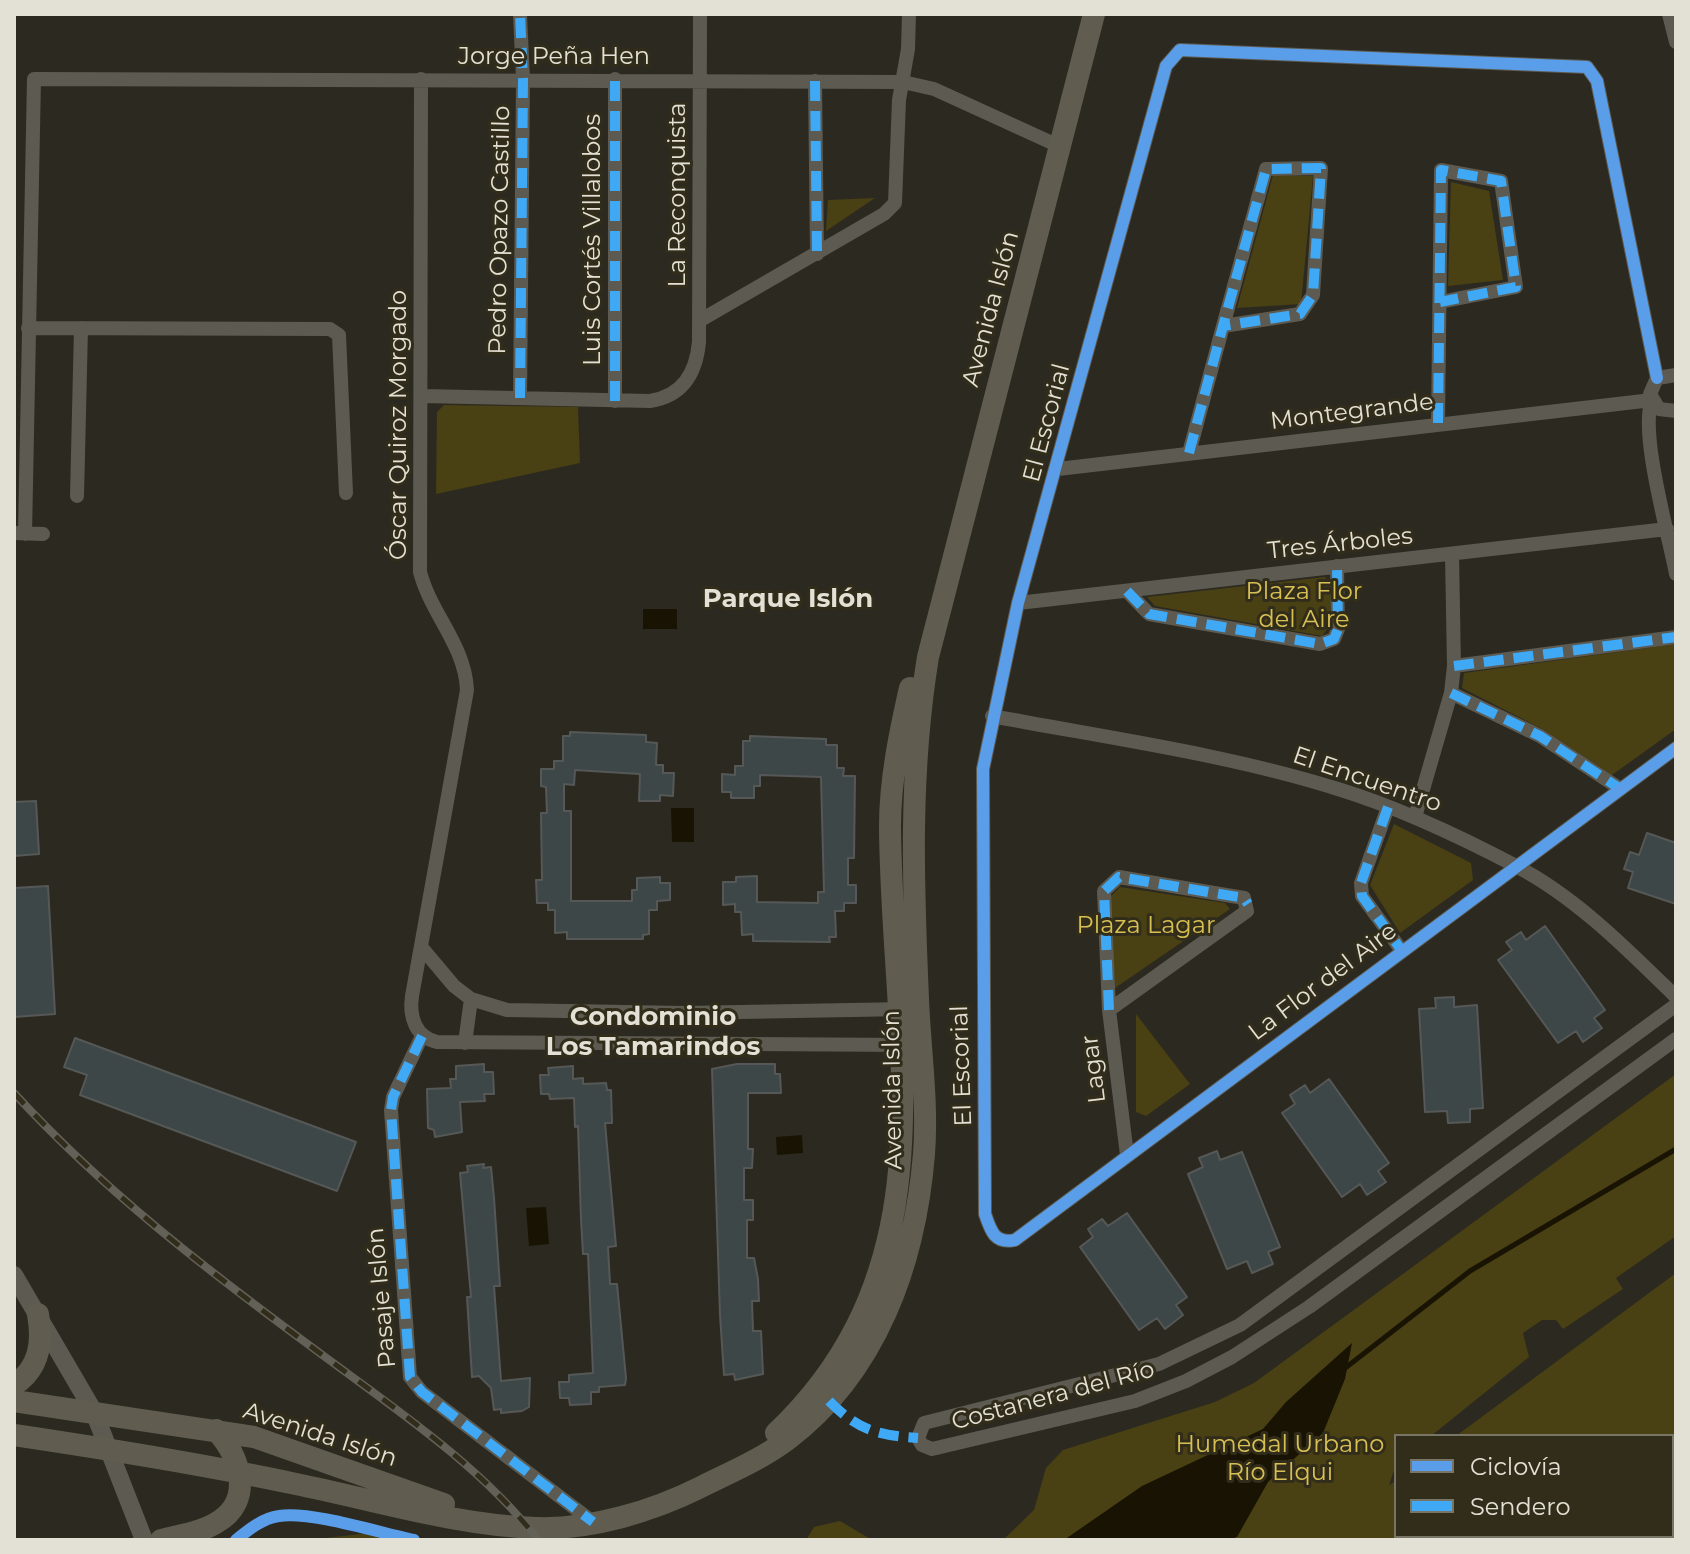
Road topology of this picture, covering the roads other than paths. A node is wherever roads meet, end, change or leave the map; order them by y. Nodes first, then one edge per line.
1 (520, 14) edge
2 (700, 14) edge
3 (909, 14) edge
4 (1094, 14) edge
5 (1669, 14) edge
6 (1676, 42) edge
7 (421, 79) junction
8 (523, 79) junction
9 (615, 79) junction
10 (700, 79) junction
11 (815, 81) junction
12 (903, 82) junction
13 (1061, 147) junction
14 (817, 254) junction
15 (1440, 302) junction
16 (699, 321) junction
17 (1223, 326) junction
18 (28, 328) junction
19 (81, 328) junction
20 (1676, 375) edge
21 (1657, 378) junction
22 (423, 396) junction
23 (520, 398) junction
24 (1652, 400) junction
25 (615, 401) junction
26 (1676, 411) edge
27 (1438, 423) junction
28 (1651, 447) junction
29 (1189, 453) junction
30 (1058, 469) junction
31 (346, 493) dead end
32 (77, 496) dead end
33 (1667, 529) junction
34 (20, 534) edge
35 (43, 534) dead end
36 (1452, 554) junction
37 (1337, 566) junction
38 (1676, 574) edge
39 (1127, 591) junction
40 (1018, 603) junction
41 (1676, 637) edge
42 (1454, 666) junction
43 (1451, 693) junction
44 (992, 716) junction
45 (1676, 748) edge
46 (1619, 788) junction
47 (1388, 807) junction
48 (1415, 817) junction
49 (1518, 867) junction
50 (422, 948) junction
51 (1402, 951) junction
52 (1676, 997) edge
53 (471, 999) junction
54 (1676, 1005) edge
55 (908, 1009) junction
56 (1109, 1010) junction
57 (422, 1036) junction
58 (1676, 1039) edge
59 (465, 1043) junction
60 (909, 1045) junction
61 (1127, 1155) junction
62 (995, 1237) joint
63 (14, 1275) edge
64 (38, 1314) junction
65 (1240, 1325) junction
66 (1253, 1344) junction
67 (14, 1385) edge
68 (14, 1401) edge
69 (94, 1412) junction
70 (216, 1430) junction
71 (14, 1435) edge
72 (111, 1450) junction
73 (239, 1472) junction
74 (593, 1522) junction
75 (509, 1527) junction
76 (144, 1540) edge
77 (161, 1540) edge

1 - 8 street, Pedro Opazo Castillo
2 - 10 street, La Reconquista
3 - 12 street
4 - 13 main road, Avenida Islón
5 - 6 street
7 - 8 street, Jorge Peña Hen
7 - 18 street, Jorge Peña Hen
7 - 22 street, Óscar Quiroz Morgado
8 - 9 street, Jorge Peña Hen
8 - 23 street, Pedro Opazo Castillo
9 - 10 street, Jorge Peña Hen
9 - 25 street, Luis Cortés Villalobos
10 - 11 street, Jorge Peña Hen
10 - 16 street, La Reconquista
11 - 12 street, Jorge Peña Hen
11 - 14 street
12 - 13 street, Jorge Peña Hen
12 - 14 street
13 - 55 main road, Avenida Islón
14 - 16 street
15 - 15 street
15 - 27 street
16 - 25 street, La Reconquista
17 - 17 street
17 - 29 street
18 - 19 street
18 - 34 street
19 - 31 street
19 - 32 street
20 - 21 street
21 - 24 street
21 - 30 street, El Escorial
22 - 23 street
22 - 50 street, Óscar Quiroz Morgado
23 - 25 street
24 - 26 street
24 - 27 street, Montegrande
24 - 28 street
26 - 28 street
27 - 29 street, Montegrande
28 - 33 street
29 - 30 street, Montegrande
30 - 40 street, El Escorial
33 - 36 street, Tres Árboles
33 - 38 street
34 - 35 street
36 - 37 street, Tres Árboles
36 - 42 street
37 - 39 street, Tres Árboles
37 - 39 street
39 - 40 street, Tres Árboles
40 - 44 street, El Escorial
41 - 42 street
42 - 43 street
43 - 46 street
43 - 48 street
44 - 47 street, El Encuentro
44 - 62 street, El Escorial
45 - 46 street, La Flor del Aire
46 - 49 street, La Flor del Aire
47 - 48 street, El Encuentro
47 - 51 street
48 - 49 street, El Encuentro
49 - 51 street, La Flor del Aire
49 - 52 street, El Encuentro
50 - 53 street
50 - 57 street, Óscar Quiroz Morgado
51 - 61 street, La Flor del Aire
53 - 55 street
53 - 59 street
54 - 65 street, Costanera del Río
55 - 60 main road, Avenida Islón
56 - 56 street, Lagar
56 - 61 street, Lagar
57 - 59 street
57 - 74 street, Pasaje Islón
58 - 66 street, Costanera del Río
59 - 60 street
60 - 74 main road, Avenida Islón
61 - 62 street, La Flor del Aire
63 - 64 street
64 - 67 main road
64 - 69 street
65 - 66 street
65 - 66 street, Costanera del Río
68 - 69 main road, Avenida Islón
69 - 70 main road, Avenida Islón
69 - 72 street
70 - 73 main road
70 - 75 main road, Avenida Islón
71 - 72 main road, Avenida Islón
72 - 73 main road, Avenida Islón
72 - 76 street
73 - 75 main road, Avenida Islón
73 - 77 main road
74 - 75 main road, Avenida Islón

